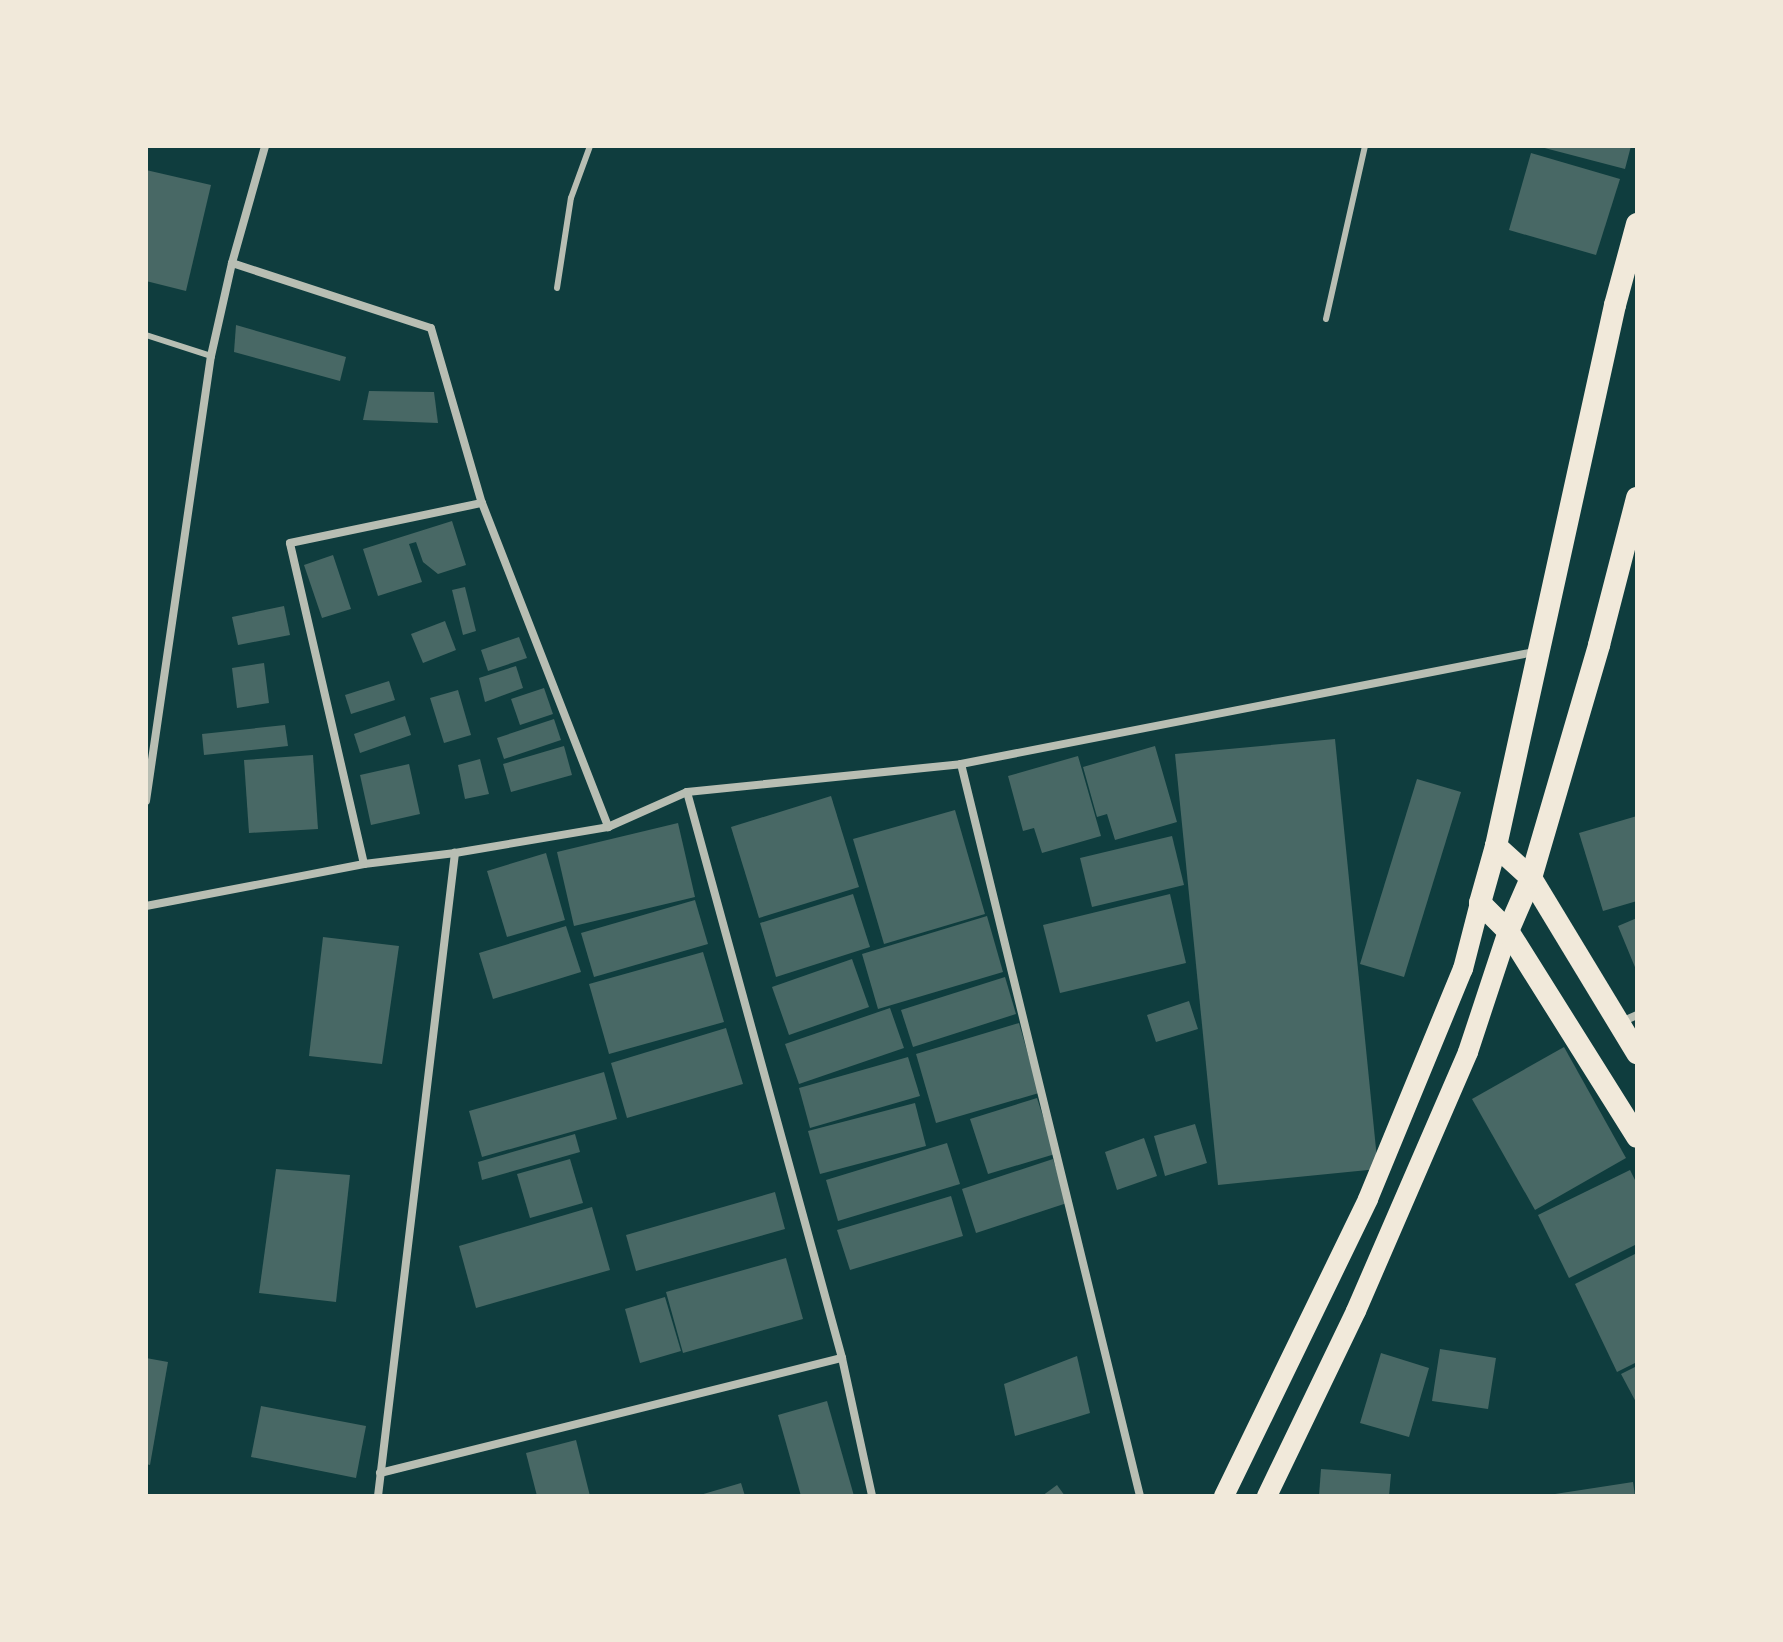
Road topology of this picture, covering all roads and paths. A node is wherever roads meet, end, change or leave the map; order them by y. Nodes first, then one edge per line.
1 (590, 146) edge
2 (1365, 146) edge
3 (263, 147) edge
4 (1637, 224) edge
5 (232, 263) junction
6 (557, 288) dead end
7 (1326, 319) dead end
8 (146, 335) edge
9 (211, 356) junction
10 (1637, 498) edge
11 (482, 503) junction
12 (1540, 651) junction
13 (150, 726) edge
14 (961, 764) junction
15 (687, 792) junction
16 (146, 801) edge
17 (608, 827) junction
18 (1496, 846) junction
19 (455, 853) junction
20 (364, 864) junction
21 (1531, 878) junction
22 (1480, 903) junction
23 (146, 906) edge
24 (1508, 931) junction
25 (1628, 1019) edge
26 (1637, 1053) edge
27 (1637, 1137) edge
28 (842, 1358) junction
29 (380, 1473) junction
30 (378, 1496) edge
31 (872, 1496) edge
32 (1140, 1496) edge
33 (1224, 1496) edge
34 (1267, 1496) edge

1 - 6 lane
2 - 7 lane
3 - 5 street
4 - 12 highway
5 - 9 street
5 - 11 street
8 - 9 lane
9 - 13 street
10 - 21 highway
11 - 17 street
11 - 20 street
12 - 14 street
12 - 18 highway
13 - 16 street
14 - 15 street
14 - 32 street
15 - 17 street
15 - 28 street
17 - 19 street
18 - 21 highway
18 - 22 highway
19 - 20 street
19 - 29 street
20 - 23 street
21 - 24 highway
21 - 25 highway
22 - 24 highway
22 - 33 main road
24 - 27 highway
24 - 34 main road
25 - 26 highway
28 - 29 street
28 - 31 street
29 - 30 street

